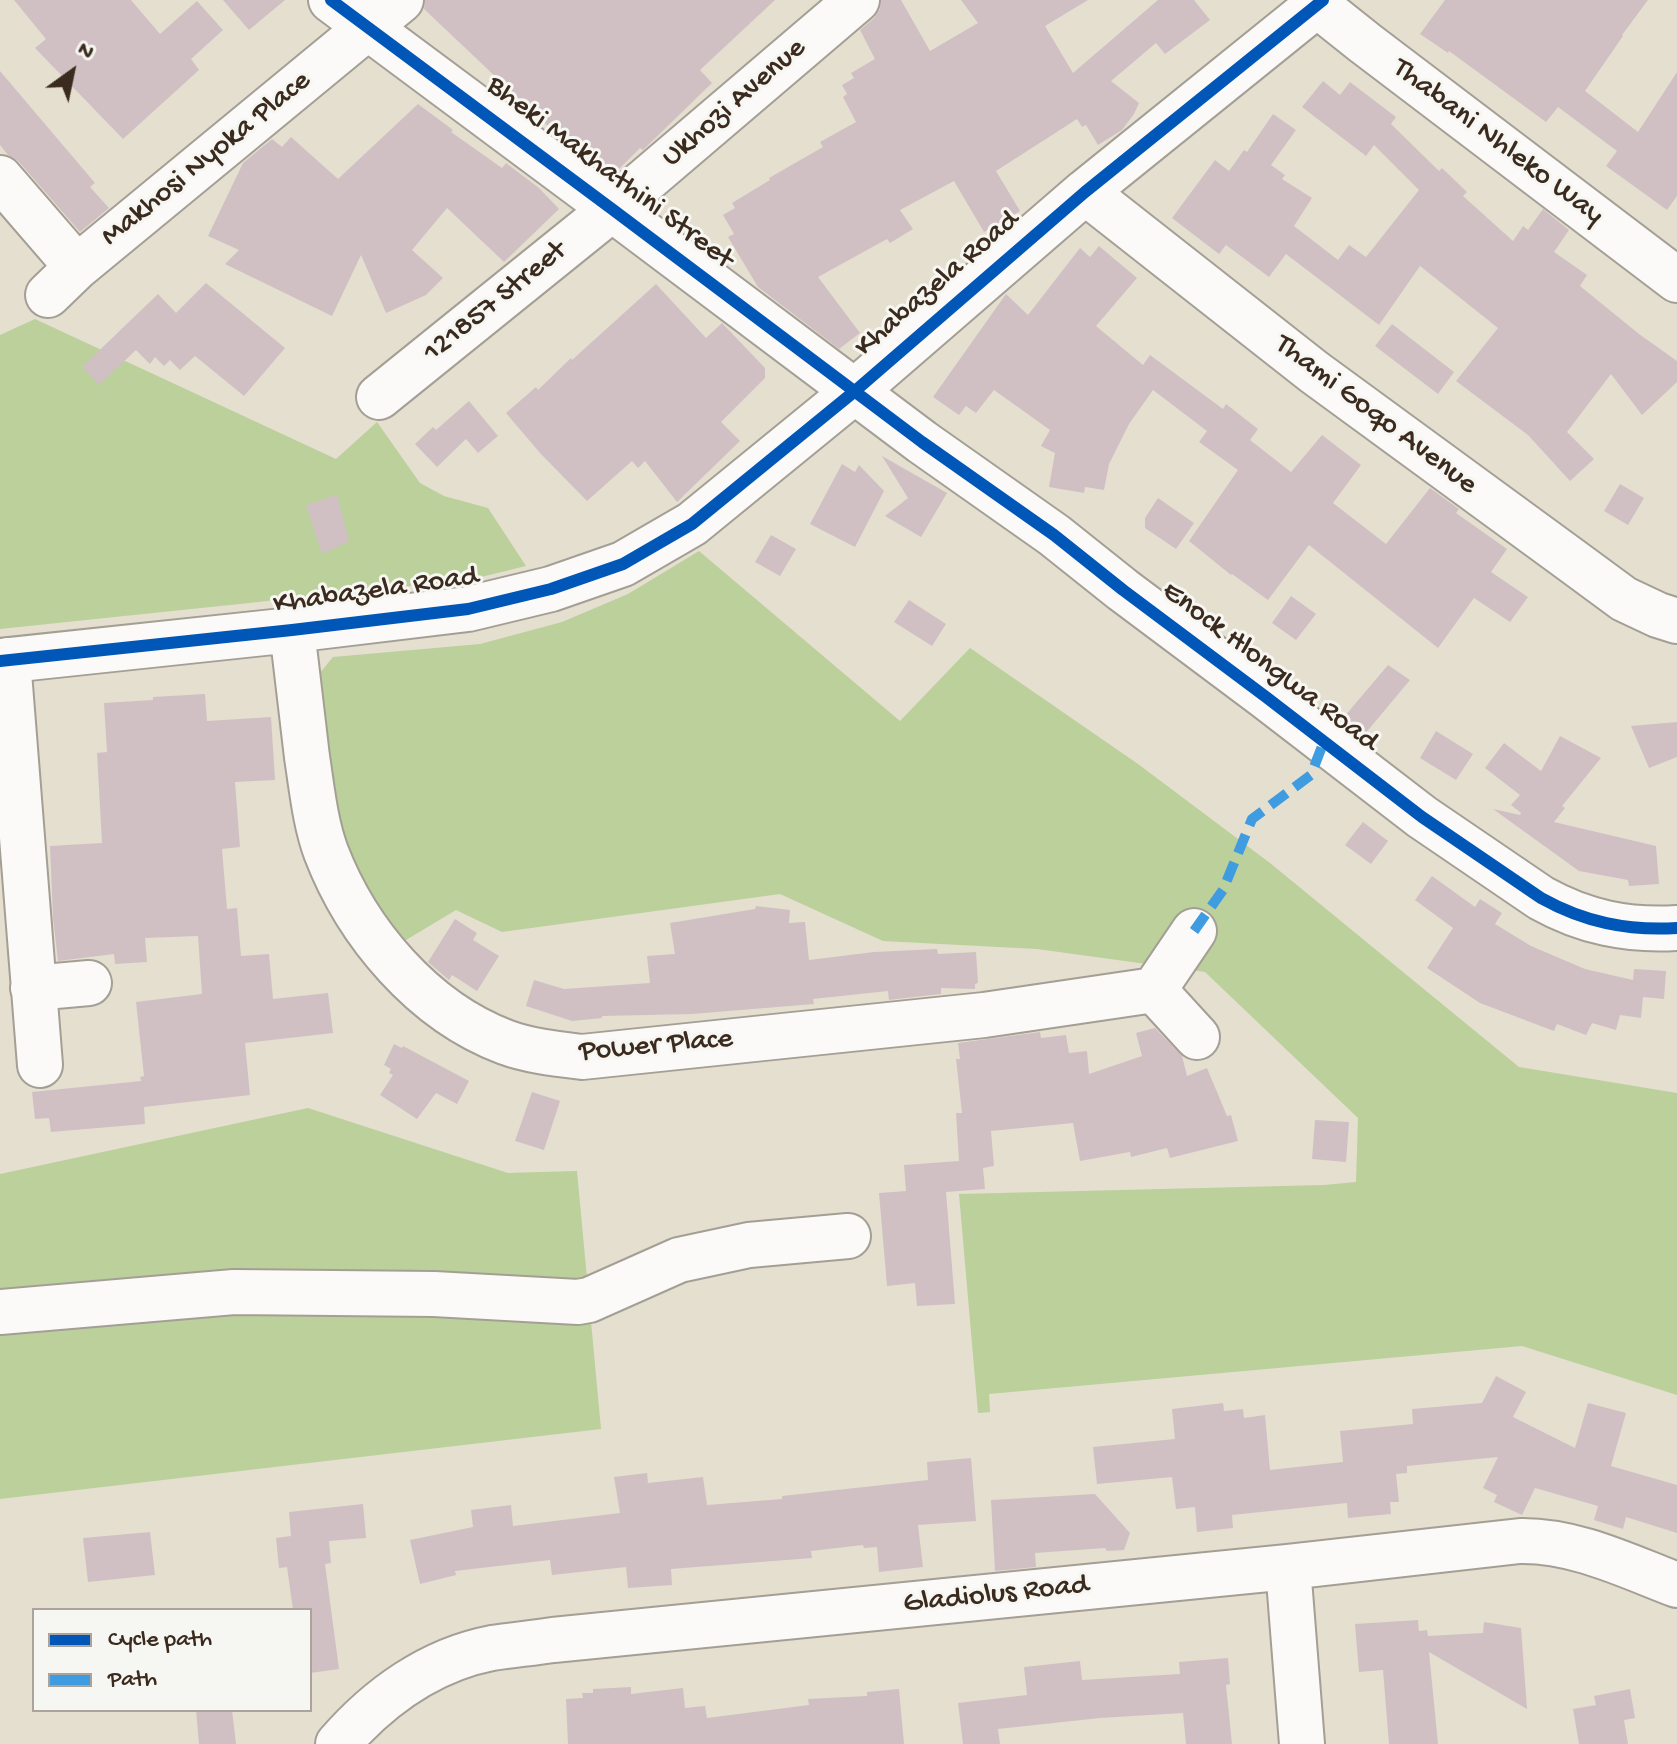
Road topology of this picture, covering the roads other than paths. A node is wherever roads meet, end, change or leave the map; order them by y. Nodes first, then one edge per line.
1 (331, 0) edge
2 (857, 0) edge
3 (1317, 2) edge
4 (384, 14) edge
5 (0, 178) edge
6 (1085, 192) junction
7 (612, 209) junction
8 (1677, 280) edge
9 (855, 391) junction
10 (379, 397) dead end
11 (1677, 621) edge
12 (292, 630) junction
13 (4, 660) edge
14 (1677, 928) edge
15 (1194, 931) dead end
16 (89, 983) dead end
17 (33, 988) junction
18 (1154, 990) junction
19 (1197, 1037) dead end
20 (40, 1065) dead end
21 (848, 1236) dead end
22 (0, 1312) edge
23 (1288, 1567) junction
24 (1677, 1585) edge
25 (338, 1744) edge
26 (1302, 1744) edge

1 - 4 street, Bheki Makhathini Street
2 - 7 street, Ukhozi Avenue
3 - 6 street, Khabazela Road
3 - 8 street, Thabani Nhleko Way
4 - 5 street, Makhosi Nyoka Place
4 - 7 street, Bheki Makhathini Street
6 - 9 street, Khabazela Road
6 - 11 street, Thami Goqo Avenue
7 - 9 street, Bheki Makhathini Street
7 - 10 street, 121857 Street
9 - 12 street, Khabazela Road
9 - 14 street, Enock Hlongwa Road
12 - 13 street, Khabazela Road
12 - 18 street, Power Place
13 - 17 street
15 - 18 street
16 - 17 street
17 - 20 street
18 - 19 street
21 - 22 street
23 - 24 street, Gladiolus Road
23 - 25 street, Gladiolus Road
23 - 26 street

